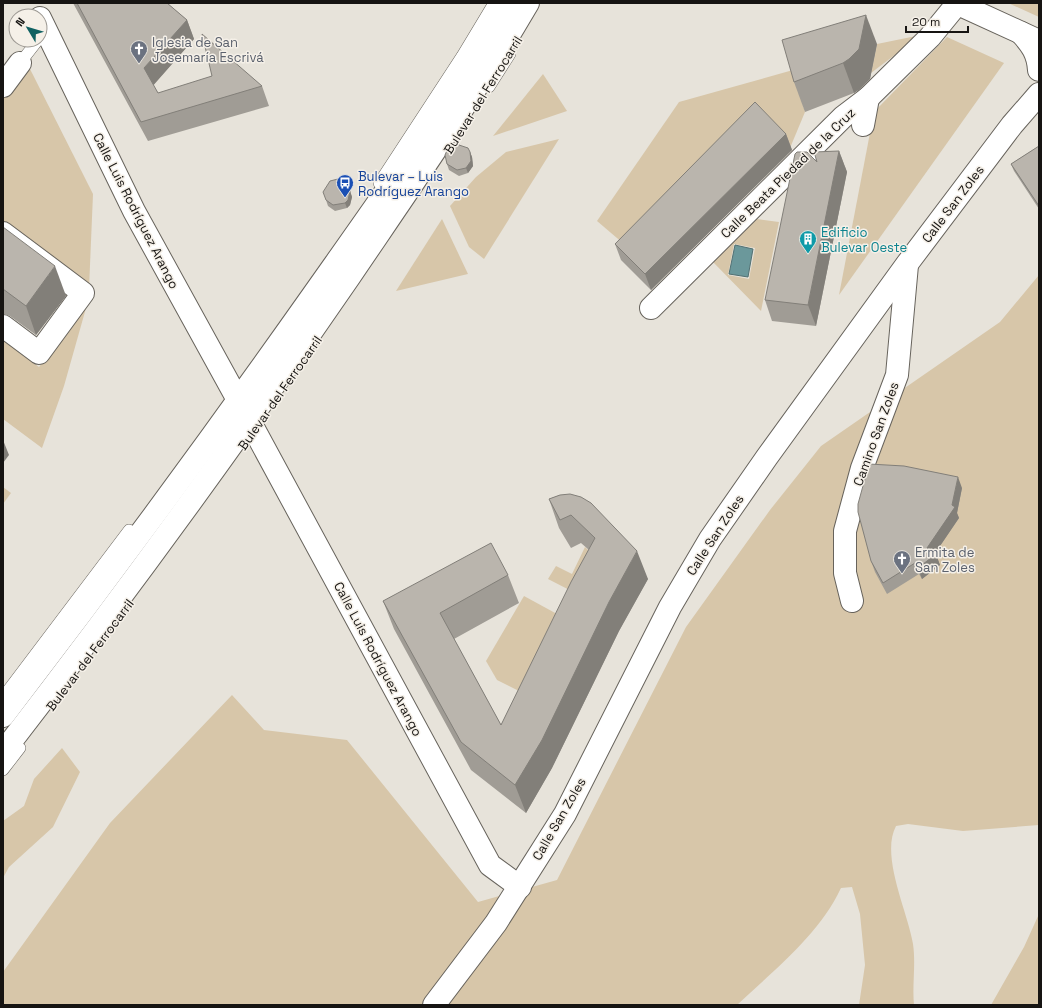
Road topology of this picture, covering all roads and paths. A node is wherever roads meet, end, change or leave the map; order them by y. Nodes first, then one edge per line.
1 (494, 3) edge
2 (507, 3) edge
3 (528, 3) edge
4 (540, 3) edge
5 (956, 3) edge
6 (1030, 37) edge
7 (48, 44) edge
8 (29, 48) edge
9 (20, 64) joint
10 (1039, 71) edge
11 (3, 86) edge
12 (1037, 96) edge
13 (868, 98) junction
14 (863, 125) dead end
15 (3, 233) edge
16 (907, 264) junction
17 (651, 308) dead end
18 (3, 326) edge
19 (236, 395) junction
20 (252, 425) junction
21 (852, 602) dead end
22 (3, 697) edge
23 (3, 716) edge
24 (3, 752) edge
25 (3, 770) edge
26 (520, 887) junction
27 (434, 1005) edge

1 - 19 lane, Bulevar del Ferrocarril
2 - 19 street, Bulevar del Ferrocarril
3 - 20 street, Bulevar del Ferrocarril
4 - 20 lane, Bulevar del Ferrocarril
5 - 6 street
5 - 13 street, Calle Beata Piedad de la Cruz
6 - 10 street
7 - 19 street, Calle Luis Rodríguez Arango
8 - 9 lane
9 - 11 street
10 - 12 street
12 - 16 street, Calle San Zoles
13 - 14 street
13 - 17 street, Calle Beata Piedad de la Cruz
15 - 18 street
16 - 21 street, Camino San Zoles
16 - 26 street, Calle San Zoles
19 - 22 lane, Bulevar del Ferrocarril
19 - 23 street, Bulevar del Ferrocarril
20 - 24 street, Bulevar del Ferrocarril
20 - 25 lane, Bulevar del Ferrocarril
20 - 26 street, Calle Luis Rodríguez Arango
26 - 27 street, Calle San Zoles

